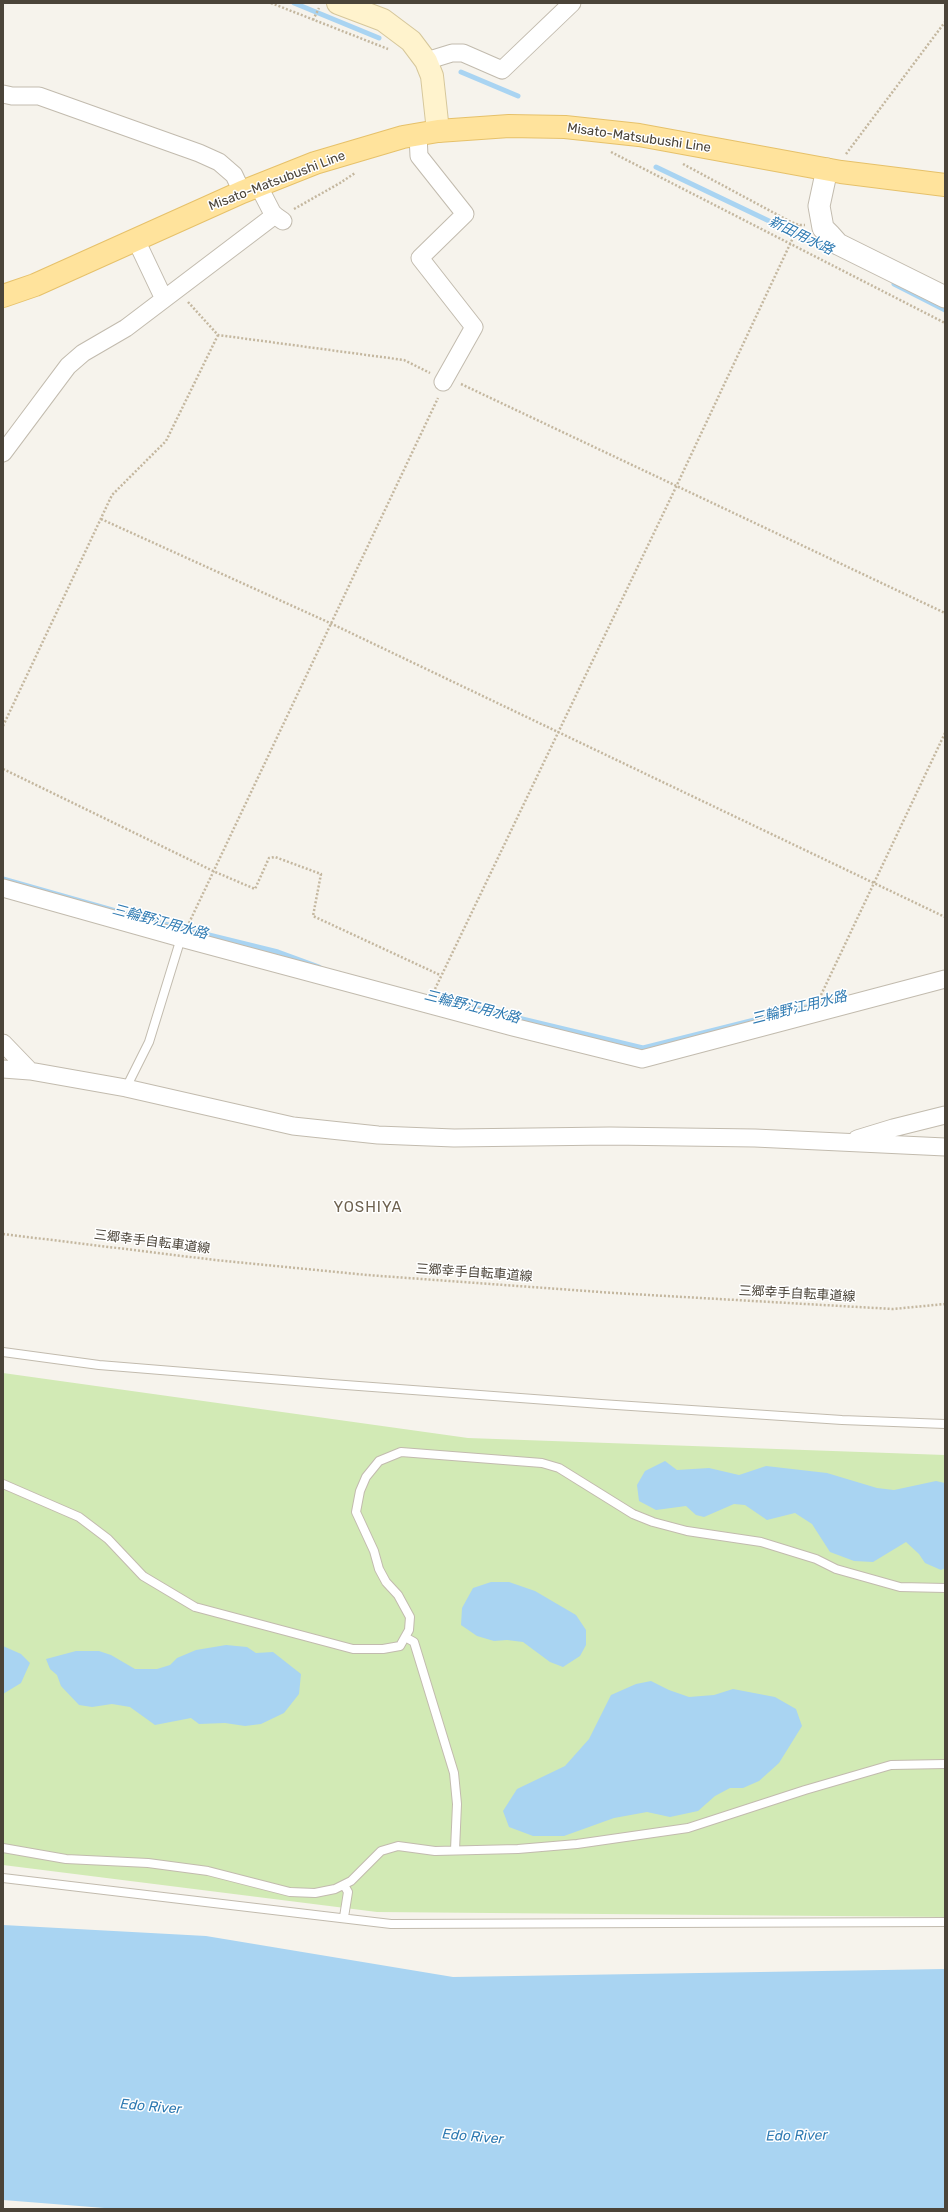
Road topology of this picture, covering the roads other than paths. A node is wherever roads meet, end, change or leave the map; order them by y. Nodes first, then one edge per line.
1 (572, 3) edge
2 (329, 4) edge
3 (426, 61) junction
4 (3, 94) edge
5 (428, 133) junction
6 (834, 171) junction
7 (945, 185) edge
8 (250, 189) junction
9 (136, 240) junction
10 (171, 294) junction
11 (3, 296) edge
12 (945, 297) edge
13 (444, 380) road end
14 (3, 453) edge
15 (3, 888) edge
16 (182, 938) junction
17 (945, 980) edge
18 (3, 1043) edge
19 (3, 1069) edge
20 (30, 1071) junction
21 (126, 1088) junction
22 (945, 1115) edge
23 (848, 1142) junction
24 (945, 1147) edge
25 (3, 1352) edge
26 (945, 1424) edge
27 (3, 1484) edge
28 (945, 1588) edge
29 (406, 1637) junction
30 (945, 1764) edge
31 (3, 1848) edge
32 (455, 1850) junction
33 (3, 1878) edge
34 (344, 1885) junction
35 (344, 1918) junction
36 (945, 1922) edge

1 - 3 street
2 - 3 main road
3 - 5 main road
4 - 8 street
5 - 6 main road, Misato-Matsubushi Line
5 - 8 main road, Misato-Matsubushi Line
5 - 13 street
6 - 7 main road, Misato-Matsubushi Line
6 - 12 street
8 - 9 main road, Misato-Matsubushi Line
8 - 10 street
9 - 10 street
9 - 11 main road, Misato-Matsubushi Line
10 - 14 street
15 - 16 street
16 - 17 street
16 - 21 lane
18 - 20 street
19 - 20 street
20 - 21 street
21 - 23 street
22 - 23 street
23 - 24 street
25 - 26 lane
27 - 29 lane
28 - 29 lane
29 - 32 lane
30 - 32 lane
31 - 34 lane
32 - 34 lane
33 - 35 lane
34 - 35 lane
35 - 36 lane

